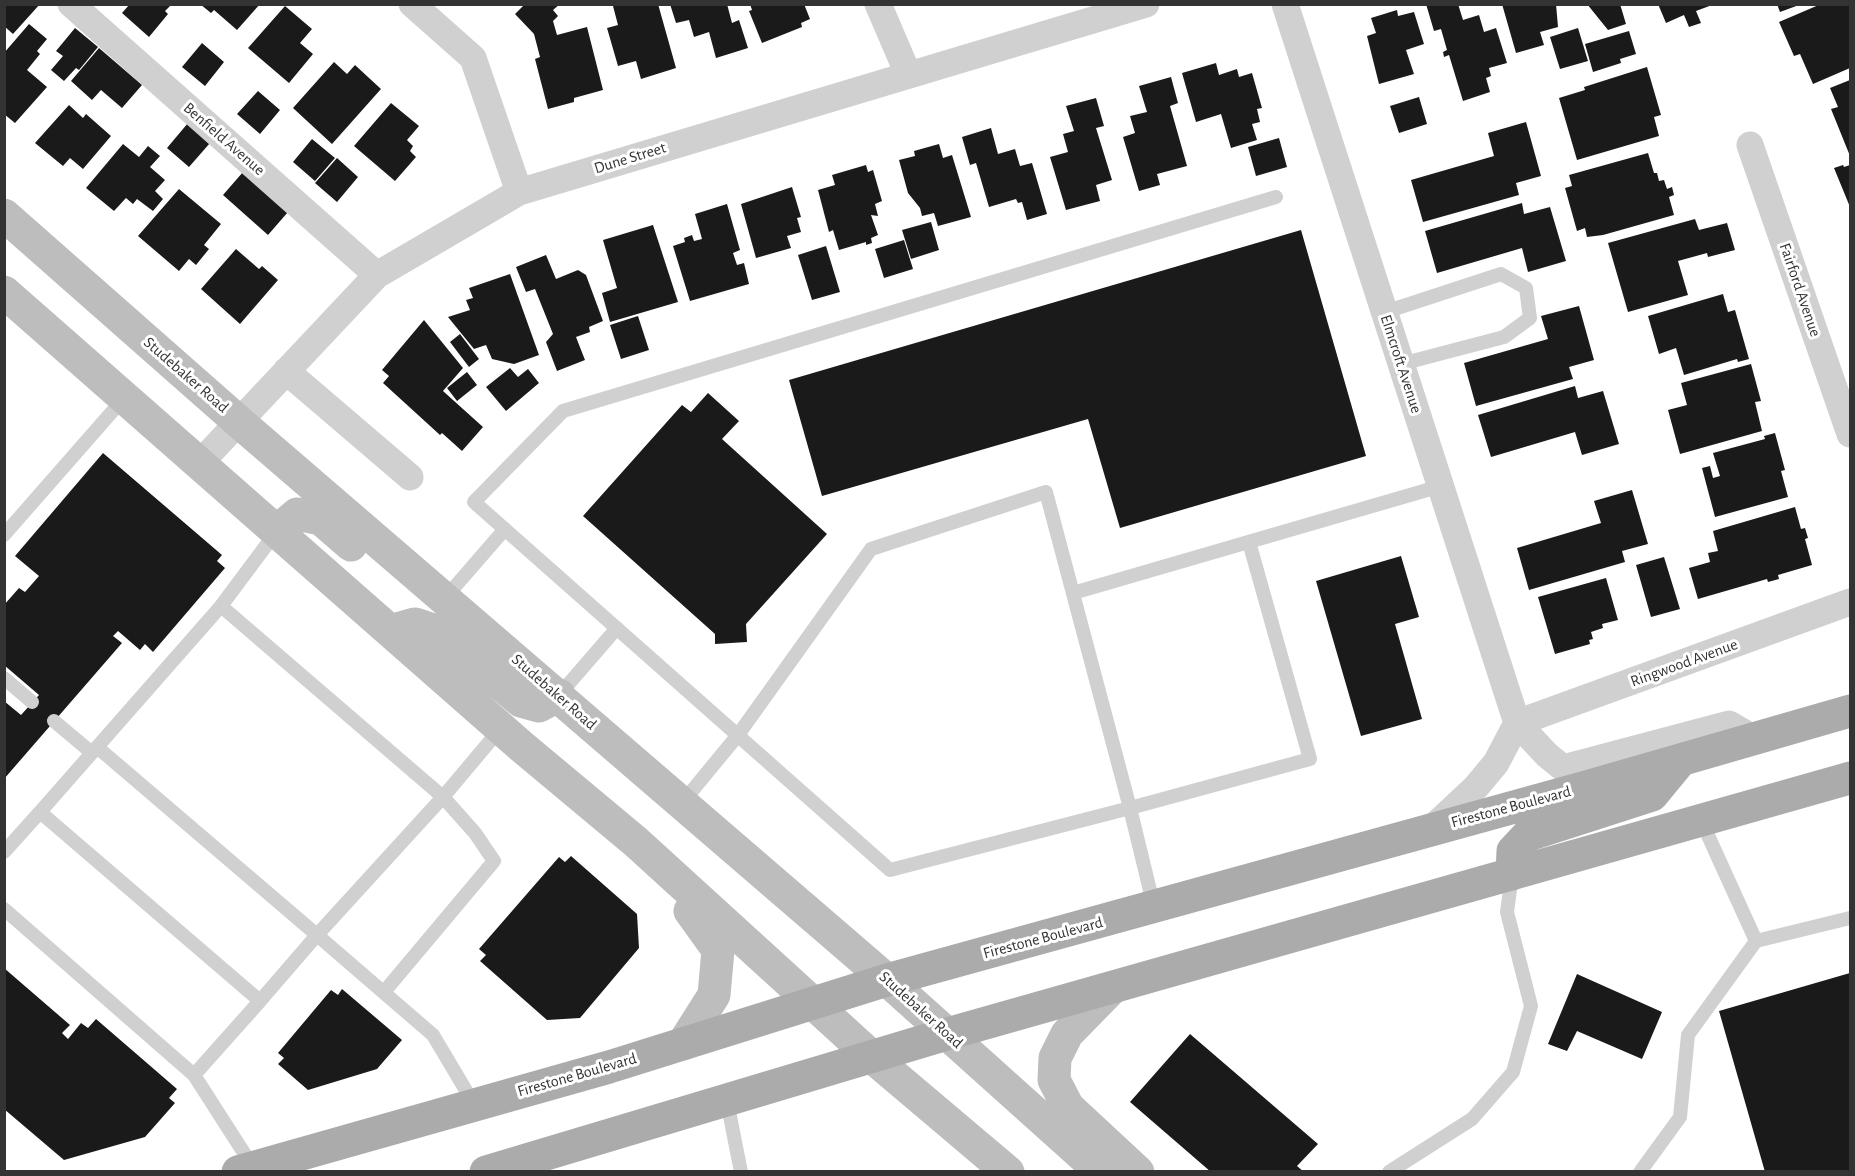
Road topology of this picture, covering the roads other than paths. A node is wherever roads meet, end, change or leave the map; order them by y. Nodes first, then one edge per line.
1 (70, 4) edge
2 (412, 4) edge
3 (878, 4) edge
4 (1146, 4) edge
5 (1285, 4) edge
6 (908, 74) junction
7 (1750, 146) dead end
8 (519, 192) junction
9 (1276, 197) dead end
10 (4, 215) edge
11 (377, 275) junction
12 (4, 292) edge
13 (1385, 312) junction
14 (1401, 364) junction
15 (286, 371) junction
16 (125, 397) junction
17 (239, 422) junction
18 (1851, 434) edge
19 (200, 463) junction
20 (410, 477) dead end
21 (1441, 486) junction
22 (505, 529) junction
23 (277, 531) junction
24 (4, 535) edge
25 (1250, 542) junction
26 (1073, 593) junction
27 (445, 598) junction
28 (1851, 602) edge
29 (221, 606) junction
30 (617, 628) junction
31 (390, 630) junction
32 (4, 678) edge
33 (559, 695) junction
34 (32, 702) dead end
35 (1851, 711) edge
36 (54, 721) dead end
37 (1517, 723) junction
38 (501, 728) junction
39 (738, 735) junction
40 (1755, 739) junction
41 (94, 750) junction
42 (1680, 761) junction
43 (1851, 778) edge
44 (442, 797) junction
45 (682, 803) junction
46 (1130, 808) junction
47 (40, 812) junction
48 (1701, 820) junction
49 (1431, 829) junction
50 (636, 842) junction
51 (4, 852) edge
52 (1512, 874) junction
53 (1154, 907) junction
54 (4, 909) edge
55 (1851, 918) edge
56 (317, 935) junction
57 (1756, 941) junction
58 (887, 980) junction
59 (1112, 988) junction
60 (384, 992) junction
61 (260, 1001) junction
62 (813, 1005) junction
63 (948, 1034) junction
64 (683, 1044) junction
65 (872, 1057) junction
66 (194, 1075) junction
67 (727, 1101) junction
68 (474, 1104) junction
69 (249, 1170) edge
70 (486, 1172) edge
71 (741, 1172) edge
72 (1008, 1172) edge
73 (1101, 1172) edge
74 (1138, 1172) edge
75 (1389, 1172) edge
76 (1640, 1172) edge

1 - 11 street, Benfield Avenue
2 - 8 street
3 - 6 street
4 - 6 street, Dune Street
5 - 13 street, Elmcroft Avenue
6 - 8 street, Dune Street
7 - 18 street, Fairford Avenue
8 - 11 street, Dune Street
9 - 22 lane
10 - 17 main road, Studebaker Road
11 - 15 street, Dune Street
12 - 16 main road
13 - 14 street, Elmcroft Avenue
13 - 14 lane
14 - 21 street, Elmcroft Avenue
15 - 17 street, Dune Street
15 - 20 street
16 - 19 main road
16 - 24 lane
17 - 19 street, Dune Street
17 - 27 main road, Studebaker Road
19 - 23 main road
21 - 25 lane
21 - 37 street, Elmcroft Avenue
22 - 27 lane
22 - 30 lane
23 - 27 main road
23 - 29 lane
23 - 31 main road
25 - 26 lane
25 - 46 lane
26 - 39 lane
26 - 46 lane
27 - 33 main road, Studebaker Road
28 - 37 street, Ringwood Avenue
29 - 41 lane
29 - 44 lane
30 - 33 lane
30 - 39 lane
31 - 33 main road
31 - 38 main road
32 - 34 lane
33 - 45 main road, Studebaker Road
35 - 40 main road, Firestone Boulevard
36 - 41 lane
37 - 40 street, Elmcroft Avenue
37 - 49 street
38 - 44 lane
38 - 50 main road
39 - 45 lane
39 - 46 lane
40 - 42 main road, Firestone Boulevard
41 - 47 lane
41 - 56 lane
42 - 49 main road, Firestone Boulevard
42 - 52 main road
43 - 48 main road
44 - 56 lane
44 - 60 lane
45 - 58 main road, Studebaker Road
46 - 53 lane
47 - 51 lane
47 - 61 lane
48 - 52 main road
48 - 57 lane
49 - 53 main road, Firestone Boulevard
50 - 62 main road
50 - 64 main road
52 - 59 main road
52 - 75 lane
53 - 58 main road, Firestone Boulevard
54 - 66 lane
55 - 57 lane
56 - 60 lane
56 - 61 lane
57 - 76 lane
58 - 62 main road, Firestone Boulevard
58 - 63 main road, Studebaker Road
59 - 63 main road
59 - 74 main road
60 - 68 lane
61 - 66 lane
62 - 64 main road, Firestone Boulevard
62 - 65 main road
63 - 65 main road
63 - 73 main road, Studebaker Road
64 - 68 main road, Firestone Boulevard
65 - 67 main road
65 - 72 main road
66 - 69 lane
67 - 70 main road
67 - 71 lane
68 - 69 main road, Firestone Boulevard

